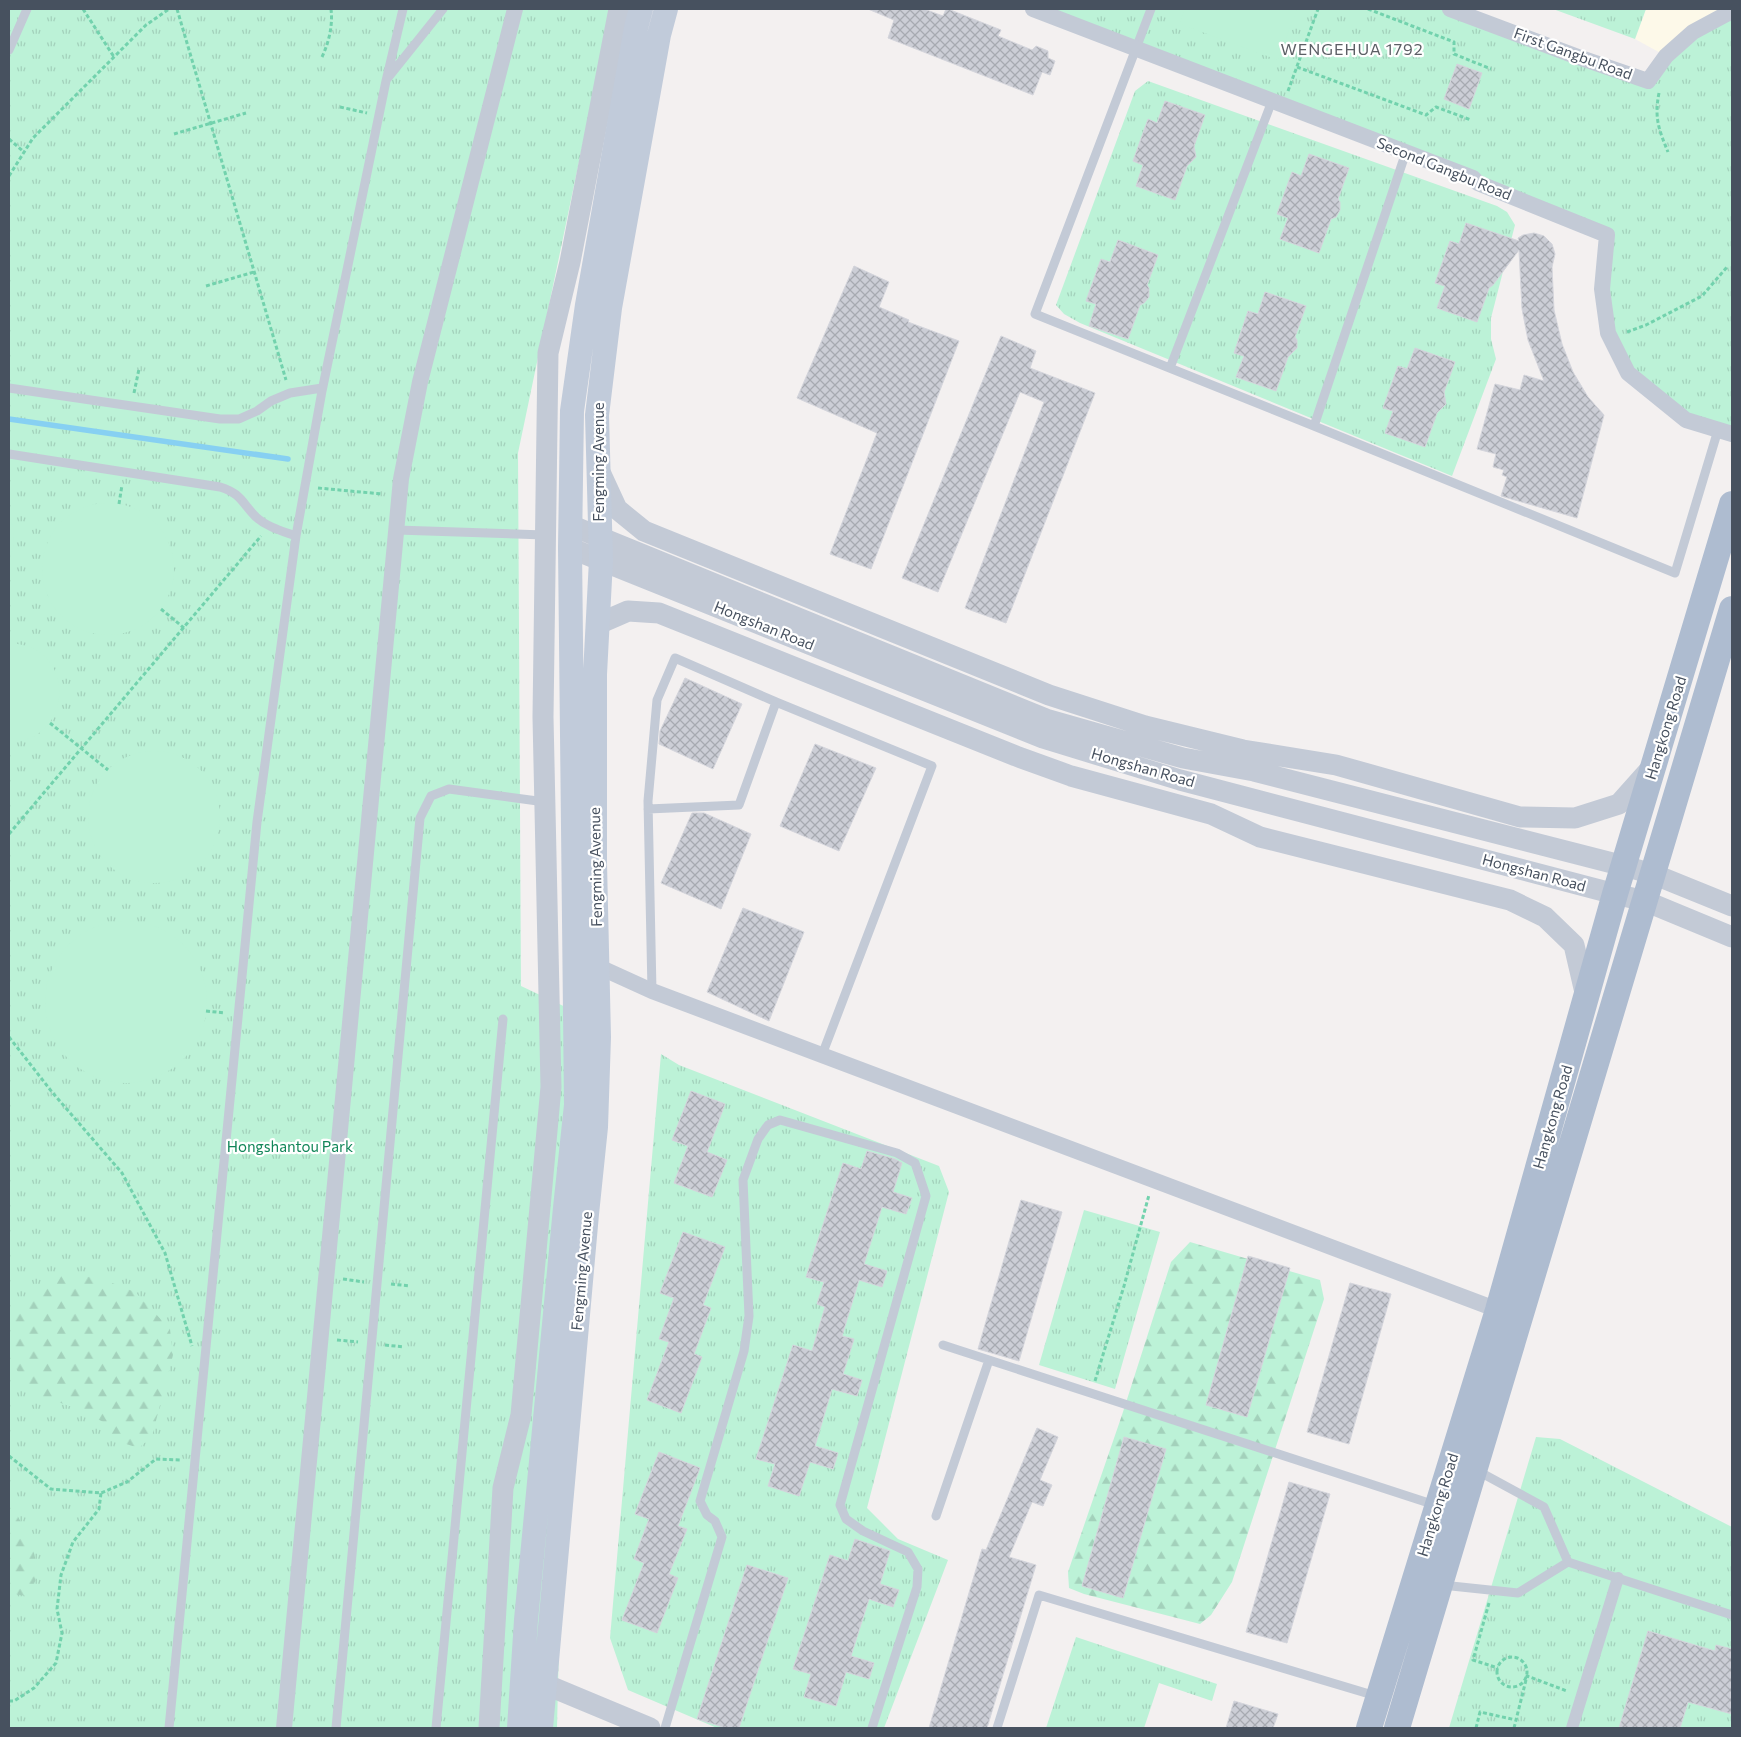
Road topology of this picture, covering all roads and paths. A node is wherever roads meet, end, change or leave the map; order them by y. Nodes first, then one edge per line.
1 (27, 9) edge
2 (83, 9) edge
3 (169, 9) edge
4 (177, 9) edge
5 (331, 9) edge
6 (402, 9) edge
7 (443, 9) edge
8 (515, 9) edge
9 (619, 9) edge
10 (641, 9) edge
11 (666, 9) edge
12 (1033, 9) edge
13 (1151, 9) edge
14 (1318, 9) edge
15 (1368, 9) edge
16 (1450, 9) edge
17 (1732, 11) edge
18 (1137, 49) junction
19 (9, 50) edge
20 (114, 56) junction
21 (1666, 56) junction
22 (322, 57) dead end
23 (1297, 67) junction
24 (1491, 69) dead end
25 (386, 81) junction
26 (1278, 103) junction
27 (340, 107) dead end
28 (246, 113) dead end
29 (379, 115) junction
30 (1471, 120) dead end
31 (211, 124) junction
32 (174, 134) dead end
33 (9, 139) edge
34 (24, 152) junction
35 (1406, 152) junction
36 (1668, 152) dead end
37 (9, 176) edge
38 (1727, 267) dead end
39 (254, 272) junction
40 (206, 286) dead end
41 (1611, 338) junction
42 (1170, 368) junction
43 (139, 370) dead end
44 (9, 388) edge
45 (322, 388) junction
46 (290, 393) junction
47 (132, 406) junction
48 (1314, 426) junction
49 (1725, 432) edge
50 (9, 454) edge
51 (598, 468) junction
52 (124, 472) junction
53 (333, 490) dead end
54 (377, 493) dead end
55 (119, 504) dead end
56 (1732, 504) edge
57 (270, 526) junction
58 (397, 530) junction
59 (546, 535) junction
60 (296, 536) junction
61 (570, 536) junction
62 (599, 536) junction
63 (601, 560) junction
64 (161, 609) dead end
65 (1732, 609) edge
66 (598, 624) junction
67 (184, 628) junction
68 (776, 702) junction
69 (50, 723) dead end
70 (82, 748) junction
71 (1655, 763) junction
72 (108, 770) dead end
73 (545, 802) junction
74 (648, 809) junction
75 (9, 834) edge
76 (1624, 866) junction
77 (1653, 874) junction
78 (1615, 894) junction
79 (1645, 901) junction
80 (1732, 906) edge
81 (1732, 937) edge
82 (597, 966) junction
83 (652, 991) junction
84 (1586, 999) junction
85 (206, 1011) dead end
86 (238, 1014) junction
87 (503, 1019) dead end
88 (9, 1037) edge
89 (822, 1055) junction
90 (1153, 1180) junction
91 (1498, 1310) junction
92 (943, 1345) dead end
93 (989, 1360) junction
94 (202, 1382) junction
95 (1090, 1393) junction
96 (9, 1456) edge
97 (194, 1461) junction
98 (1475, 1469) junction
99 (100, 1493) junction
100 (1438, 1506) junction
101 (936, 1516) dead end
102 (1568, 1562) junction
103 (1618, 1578) junction
104 (1439, 1585) junction
105 (1492, 1590) junction
106 (1732, 1615) edge
107 (1498, 1668) junction
108 (523, 1675) junction
109 (1527, 1676) junction
110 (544, 1684) junction
111 (1582, 1696) junction
112 (1378, 1697) junction
113 (9, 1701) edge
114 (1516, 1720) junction
115 (169, 1728) edge
116 (284, 1728) edge
117 (336, 1728) edge
118 (436, 1728) edge
119 (489, 1728) edge
120 (519, 1728) edge
121 (541, 1728) edge
122 (650, 1728) edge
123 (665, 1728) edge
124 (872, 1728) edge
125 (998, 1728) edge
126 (1369, 1728) edge
127 (1397, 1728) edge
128 (1476, 1728) edge
129 (1514, 1728) edge
130 (1572, 1728) edge

1 - 19 lane
2 - 20 path
3 - 20 path
4 - 31 path
5 - 22 path
6 - 25 lane
7 - 25 lane
8 - 58 street
9 - 59 street
10 - 61 main road, Fengming Avenue
11 - 51 main road, Fengming Avenue
12 - 18 street, Second Gangbu Road
13 - 18 lane
14 - 23 path
15 - 24 path
16 - 21 street, First Gangbu Road
17 - 21 street, First Gangbu Road
18 - 26 street, Second Gangbu Road
18 - 42 lane
20 - 34 path
21 - 36 path
23 - 26 path
23 - 30 path
25 - 29 lane
26 - 35 street, Second Gangbu Road
26 - 42 lane
27 - 29 path
28 - 31 path
29 - 45 lane
31 - 32 path
31 - 39 path
33 - 34 path
34 - 37 path
35 - 41 street, Second Gangbu Road
35 - 48 lane
38 - 41 path
39 - 40 path
39 - 46 path
41 - 49 street, Second Gangbu Road
42 - 48 lane
43 - 47 path
44 - 47 lane
45 - 46 lane
45 - 60 lane
46 - 47 lane
48 - 49 lane
50 - 52 lane
51 - 62 main road, Fengming Avenue
51 - 71 street
52 - 55 path
52 - 57 lane
53 - 54 path
56 - 71 main road, Hangkong Road
57 - 60 lane
57 - 67 path
58 - 59 lane
58 - 116 street
59 - 73 street
60 - 86 lane
61 - 62 street, Hongshan Road
61 - 63 street, Hongshan Road
61 - 108 main road, Fengming Avenue
62 - 63 main road, Fengming Avenue
62 - 76 street, Hongshan Road
63 - 66 main road, Fengming Avenue
63 - 78 street, Hongshan Road
64 - 67 path
65 - 77 main road, Hangkong Road
66 - 82 main road, Fengming Avenue
66 - 84 street
67 - 70 path
68 - 74 lane
68 - 74 lane
68 - 89 lane
69 - 70 path
70 - 72 path
70 - 75 path
71 - 76 main road, Hangkong Road
73 - 117 lane
73 - 119 street
74 - 83 lane
76 - 77 street, Hongshan Road
76 - 78 main road, Hangkong Road
77 - 79 main road, Hangkong Road
77 - 80 street, Hongshan Road
78 - 79 street, Hongshan Road
78 - 84 main road, Hangkong Road
79 - 81 street, Hongshan Road
79 - 98 main road, Hangkong Road
82 - 83 street
82 - 110 main road, Fengming Avenue
83 - 89 street
84 - 91 main road, Hangkong Road
85 - 86 path
86 - 94 lane
87 - 118 lane
88 - 94 path
89 - 90 street
90 - 91 street
90 - 95 path
91 - 100 main road, Hangkong Road
92 - 93 lane
93 - 95 lane
93 - 101 lane
94 - 97 lane
95 - 100 lane
96 - 99 path
97 - 99 path
97 - 115 lane
98 - 102 lane
98 - 104 main road, Hangkong Road
99 - 113 path
100 - 112 main road, Hangkong Road
102 - 103 lane
102 - 105 lane
103 - 106 lane
103 - 111 street
104 - 105 lane
104 - 127 main road, Hangkong Road
105 - 107 path
107 - 109 path
107 - 109 path
108 - 110 street
108 - 120 main road, Fengming Avenue
109 - 111 path
109 - 114 path
110 - 121 main road, Fengming Avenue
110 - 122 street
111 - 130 street
112 - 125 lane
112 - 126 main road, Hangkong Road
114 - 128 path
114 - 129 path
123 - 124 lane

